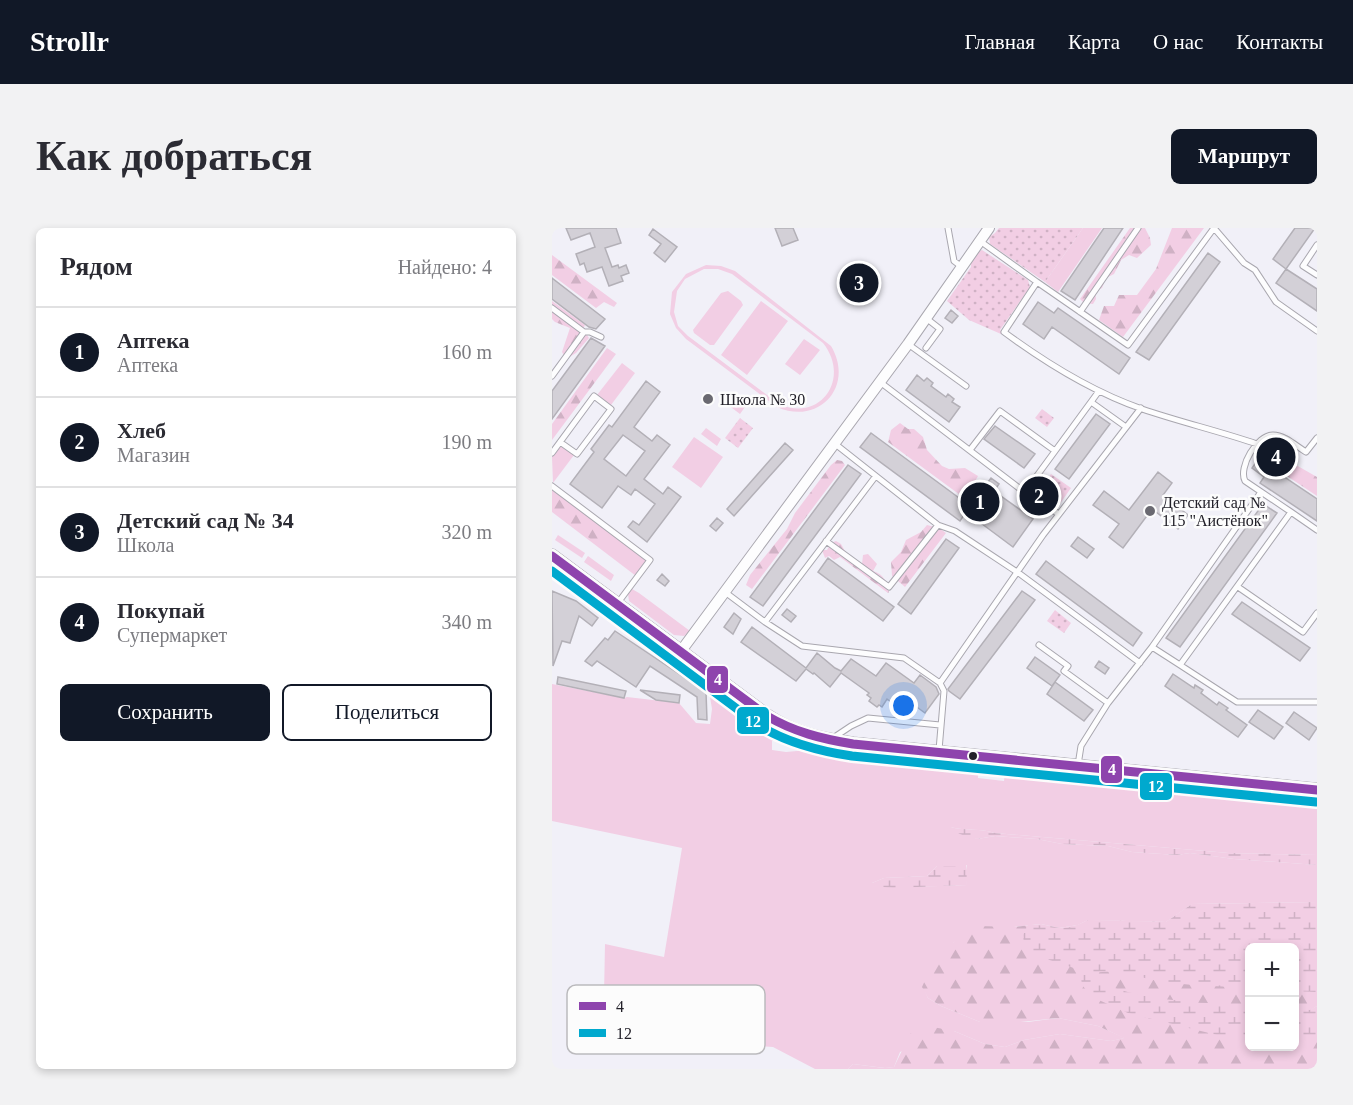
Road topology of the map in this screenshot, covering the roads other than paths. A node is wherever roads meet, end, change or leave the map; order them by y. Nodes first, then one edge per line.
1 (948, 228) edge
2 (989, 228) edge
3 (1138, 228) edge
4 (1214, 228) edge
5 (980, 241) junction
6 (1317, 245) edge
7 (962, 267) junction
8 (1317, 275) edge
9 (1037, 282) junction
10 (552, 308) edge
11 (1080, 312) junction
12 (926, 318) junction
13 (1317, 331) edge
14 (584, 332) junction
15 (601, 338) dead end
16 (908, 344) junction
17 (926, 348) dead end
18 (552, 375) edge
19 (880, 382) junction
20 (966, 386) dead end
21 (1099, 391) junction
22 (1091, 402) junction
23 (1141, 408) junction
24 (1126, 427) junction
25 (1317, 438) edge
26 (560, 442) junction
27 (834, 443) junction
28 (1257, 444) junction
29 (970, 450) junction
30 (1055, 451) junction
31 (552, 453) edge
32 (875, 477) junction
33 (552, 486) edge
34 (1024, 492) junction
35 (1261, 492) junction
36 (1291, 512) junction
37 (1059, 514) junction
38 (938, 525) junction
39 (1317, 530) edge
40 (826, 541) junction
41 (552, 556) edge
42 (1018, 573) junction
43 (1238, 586) junction
44 (725, 592) junction
45 (617, 604) junction
46 (1317, 614) edge
47 (765, 622) junction
48 (1039, 645) dead end
49 (1152, 647) junction
50 (681, 651) junction
51 (1140, 663) junction
52 (1180, 665) junction
53 (940, 683) junction
54 (1317, 702) edge
55 (1108, 704) junction
56 (940, 725) junction
57 (830, 741) junction
58 (939, 752) junction
59 (1078, 765) junction
60 (1317, 790) edge

1 - 7 lane
2 - 5 street
3 - 11 lane
4 - 11 lane
4 - 13 lane
5 - 7 street
5 - 9 lane
6 - 8 lane
7 - 12 street
9 - 11 lane
9 - 21 lane
10 - 14 lane
12 - 16 street
12 - 17 lane
14 - 15 lane
14 - 18 lane
16 - 19 street
16 - 20 lane
19 - 27 street
19 - 29 lane
21 - 22 lane
21 - 23 lane
22 - 24 lane
22 - 30 lane
23 - 24 lane
23 - 28 lane
24 - 37 lane
25 - 28 lane
26 - 26 lane
26 - 31 lane
27 - 32 lane
27 - 44 street
28 - 35 lane
29 - 30 lane
29 - 34 lane
30 - 34 lane
32 - 38 lane
32 - 40 lane
33 - 45 lane
34 - 37 lane
35 - 36 lane
35 - 49 lane
36 - 39 lane
36 - 43 lane
37 - 42 lane
38 - 40 lane
38 - 42 lane
40 - 47 lane
41 - 45 main road
42 - 51 lane
42 - 53 lane
43 - 46 lane
43 - 52 lane
44 - 47 lane
44 - 50 street
45 - 50 main road
47 - 53 lane
48 - 55 lane
49 - 51 lane
49 - 52 lane
50 - 57 main road
51 - 55 lane
52 - 54 lane
53 - 56 lane
55 - 59 lane
56 - 57 lane
56 - 58 lane
57 - 58 main road
58 - 59 main road
59 - 60 main road

